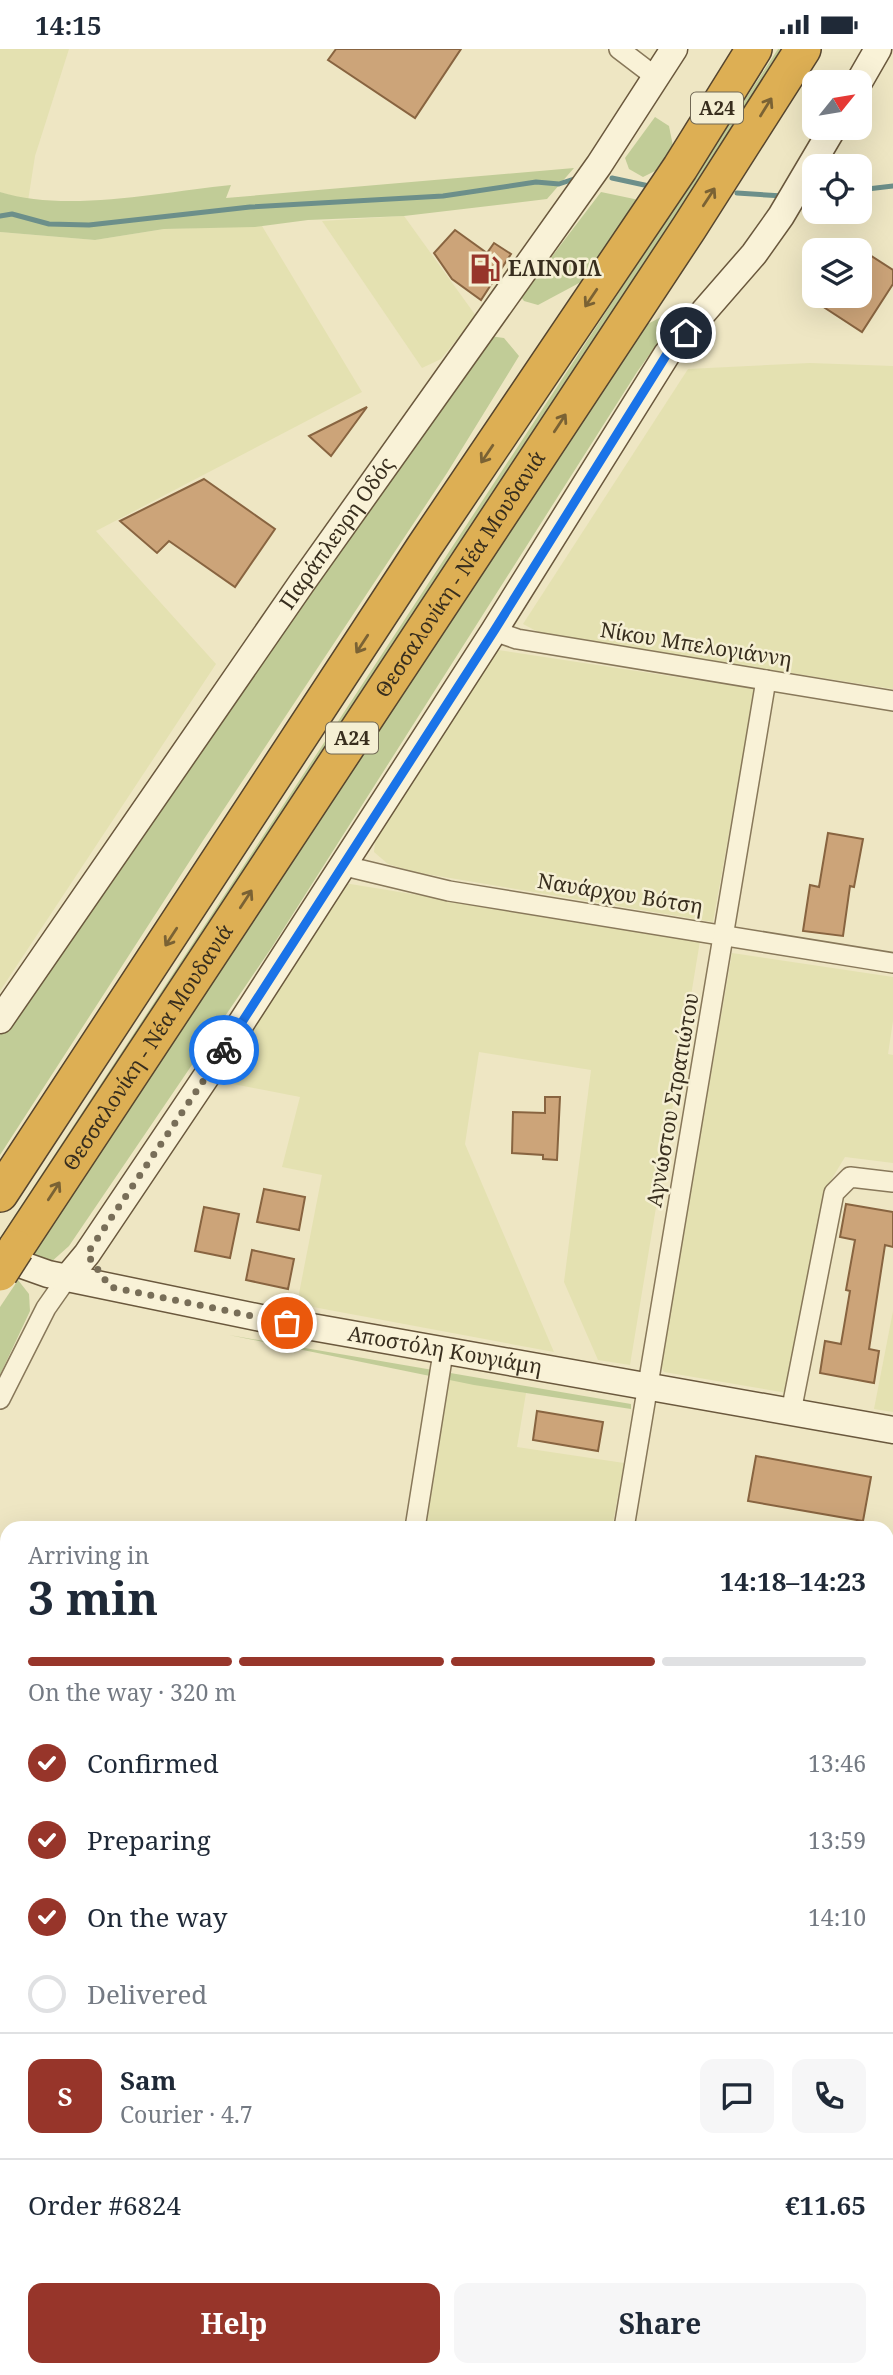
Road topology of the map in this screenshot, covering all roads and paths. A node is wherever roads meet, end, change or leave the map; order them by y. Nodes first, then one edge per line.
1 (619, 49) edge
2 (674, 49) edge
3 (754, 49) edge
4 (803, 49) edge
5 (878, 49) edge
6 (866, 70) edge
7 (657, 78) junction
8 (825, 140) edge
9 (494, 631) junction
10 (766, 680) junction
11 (893, 701) edge
12 (341, 865) junction
13 (724, 933) junction
14 (893, 963) edge
15 (0, 1020) edge
16 (893, 1182) edge
17 (0, 1194) edge
18 (87, 1254) junction
19 (5, 1259) edge
20 (66, 1278) junction
21 (110, 1287) junction
22 (443, 1353) junction
23 (648, 1387) junction
24 (0, 1399) edge
25 (791, 1412) junction
26 (893, 1430) edge
27 (416, 1521) edge
28 (625, 1521) edge

1 - 7 street
2 - 7 street, Παράπλευρη Οδός
3 -> 17 highway, Θεσσαλονίκη - Νέα Μουδανιά / Α24
19 -> 4 highway, Θεσσαλονίκη - Νέα Μουδανιά / Α24
5 - 6 street
7 - 15 street, Παράπλευρη Οδός
8 - 9 street
9 - 10 street, Νίκου Μπελογιάννη
9 - 12 street
10 - 11 street, Νίκου Μπελογιάννη
10 - 13 street, Αγνώστου Στρατιώτου
12 - 13 street, Ναυάρχου Βότση
12 - 18 street
13 - 14 street, Ναυάρχου Βότση
13 - 23 street, Αγνώστου Στρατιώτου
16 - 25 street
18 - 20 street
18 - 21 street
19 - 20 street, Αποστόλη Κουγιάμη
20 - 21 street, Αποστόλη Κουγιάμη
20 - 24 street
21 - 22 street, Αποστόλη Κουγιάμη
22 - 23 street, Αποστόλη Κουγιάμη
22 - 27 street
23 - 25 street, Αποστόλη Κουγιάμη
23 - 28 street, Αγνώστου Στρατιώτου
25 - 26 street, Αποστόλη Κουγιάμη

